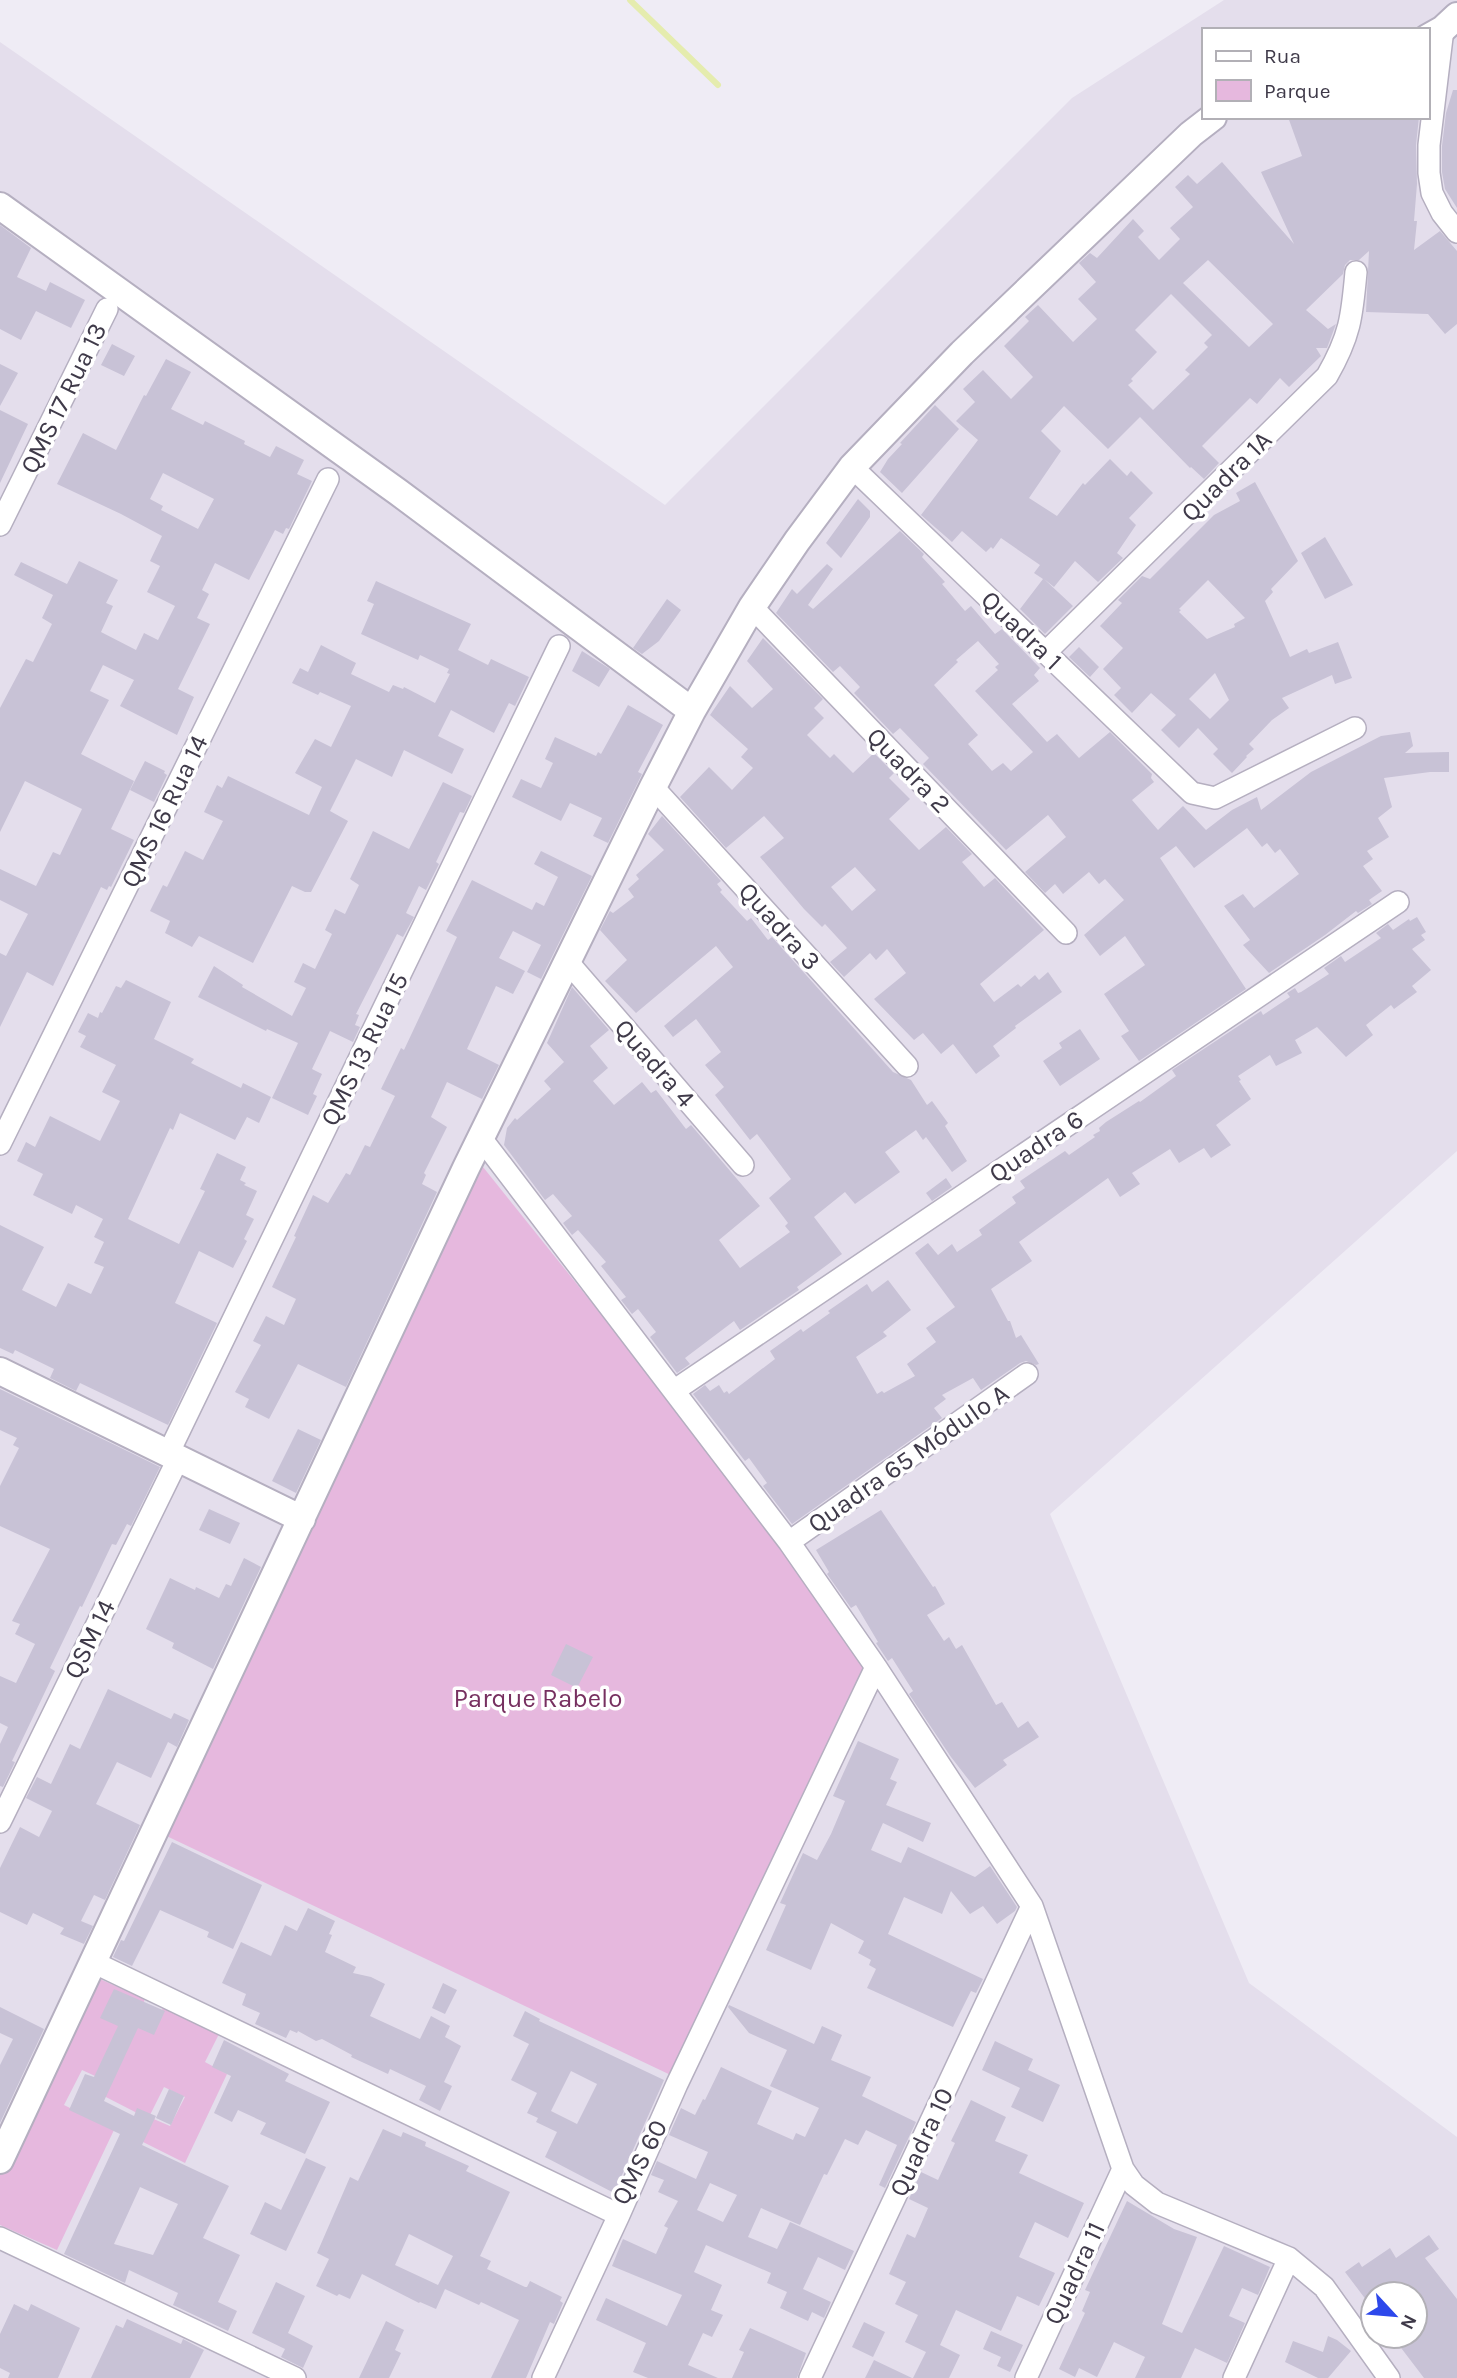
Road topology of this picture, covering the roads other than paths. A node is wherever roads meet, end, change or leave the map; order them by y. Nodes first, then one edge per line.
1 (1442, 28) edge
2 (1210, 119) edge
3 (0, 206) edge
4 (1457, 232) edge
5 (1356, 272) dead end
6 (107, 309) dead end
7 (852, 467) junction
8 (328, 479) dead end
9 (0, 525) edge
10 (752, 607) junction
11 (559, 646) dead end
12 (1046, 652) junction
13 (692, 711) junction
14 (1355, 728) dead end
15 (653, 787) junction
16 (1398, 902) dead end
17 (1066, 933) dead end
18 (567, 961) junction
19 (907, 1066) dead end
20 (481, 1138) junction
21 (0, 1144) edge
22 (743, 1165) dead end
23 (0, 1371) edge
24 (1027, 1374) dead end
25 (675, 1390) junction
26 (174, 1454) junction
27 (302, 1519) junction
28 (789, 1542) junction
29 (876, 1667) junction
30 (0, 1822) edge
31 (1032, 1906) junction
32 (93, 1962) junction
33 (0, 2160) edge
34 (1123, 2169) junction
35 (619, 2215) junction
36 (0, 2238) edge
37 (1289, 2258) junction
38 (295, 2378) edge
39 (543, 2378) edge
40 (810, 2378) edge
41 (1026, 2378) edge
42 (1234, 2378) edge
43 (1389, 2378) edge

1 - 4 street
2 - 7 street
3 - 13 street
5 - 12 street, Quadra 1A
6 - 9 street, QMS 17 Rua 13
7 - 10 street
7 - 12 street, Quadra 1
8 - 21 street, QMS 16 Rua 14
10 - 13 street
10 - 17 street, Quadra 2
11 - 26 street, QMS 13 Rua 15
12 - 14 street, Quadra 1
13 - 15 street
15 - 18 street
15 - 19 street, Quadra 3
16 - 25 street, Quadra 6
18 - 20 street
18 - 22 street, Quadra 4
20 - 25 street
20 - 27 street
23 - 26 street
24 - 28 street, Quadra 65 Módulo A
25 - 28 street
26 - 27 street
26 - 30 street, QSM 14
27 - 32 street
28 - 29 street
29 - 31 street
29 - 35 street, QMS 60
31 - 34 street
31 - 40 street, Quadra 10
32 - 33 street
32 - 35 street, QMS 60
34 - 37 street
34 - 41 street, Quadra 11
35 - 39 street
36 - 38 street
37 - 42 street
37 - 43 street

